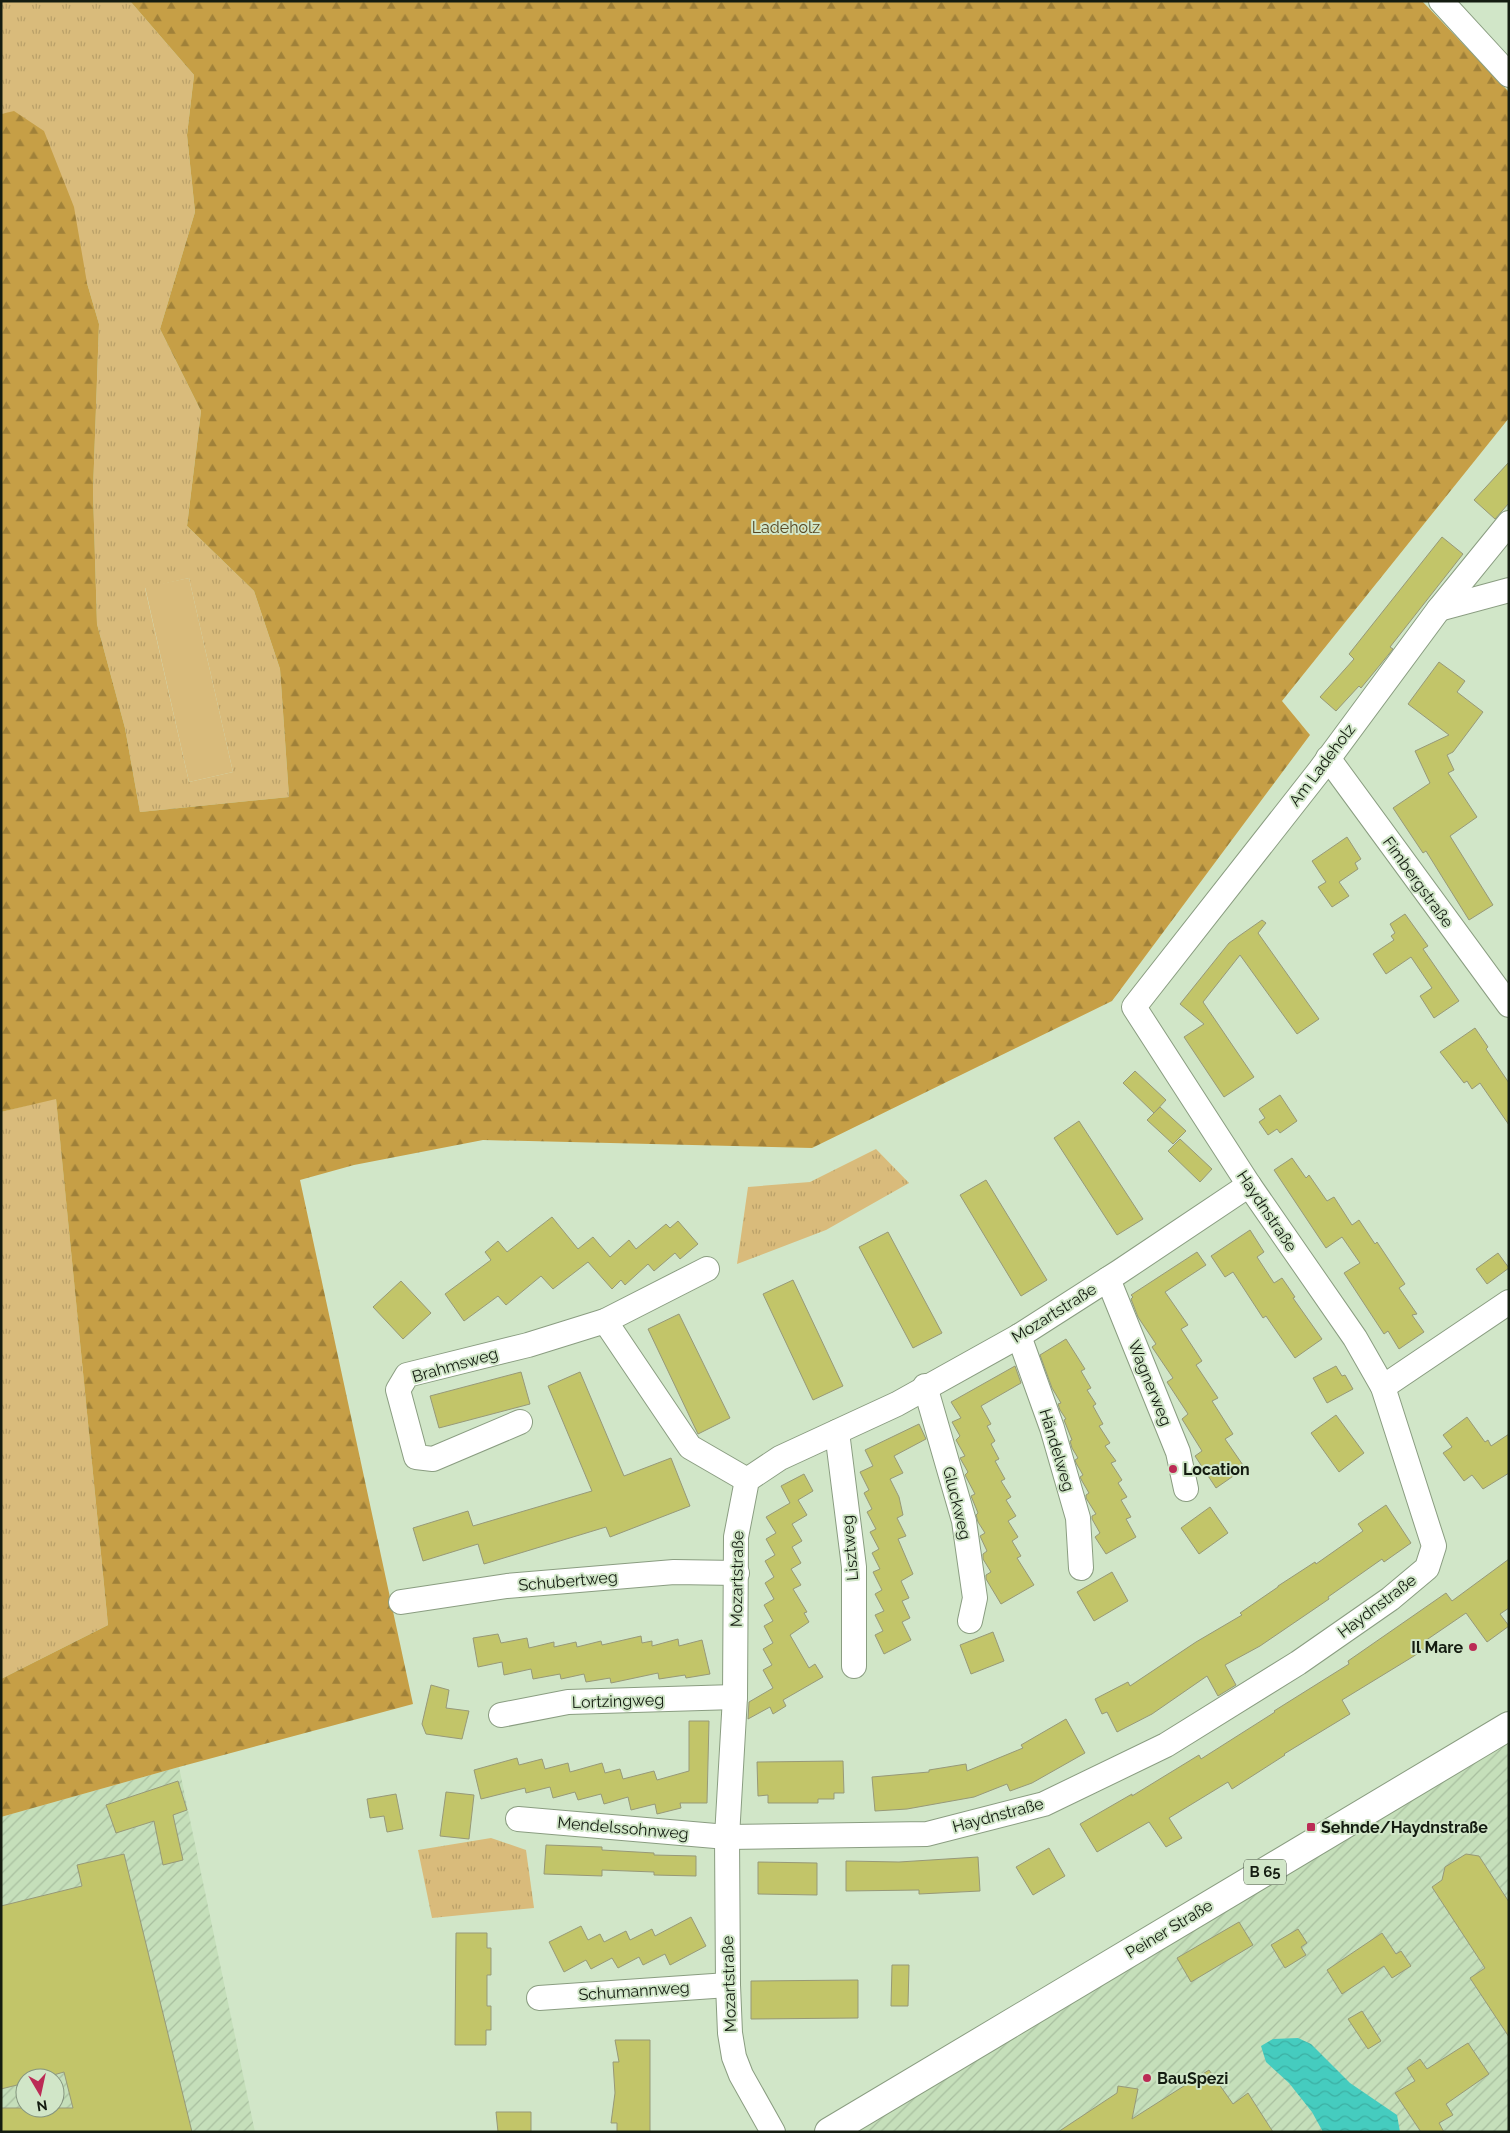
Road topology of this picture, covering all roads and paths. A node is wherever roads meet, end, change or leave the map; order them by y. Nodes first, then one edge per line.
1 (1441, 1) edge
2 (1509, 75) edge
3 (1509, 523) edge
4 (1509, 590) edge
5 (1439, 609) junction
6 (1328, 758) junction
7 (1509, 1005) edge
8 (1134, 1007) joint
9 (1249, 1185) junction
10 (707, 1269) dead end
11 (1108, 1279) junction
12 (1509, 1302) edge
13 (605, 1321) junction
14 (1018, 1336) junction
15 (925, 1386) junction
16 (1384, 1386) junction
17 (520, 1422) dead end
18 (837, 1432) junction
19 (747, 1480) junction
20 (1186, 1489) dead end
21 (1081, 1568) dead end
22 (737, 1573) junction
23 (401, 1602) dead end
24 (970, 1621) dead end
25 (854, 1666) dead end
26 (735, 1697) junction
27 (501, 1715) dead end
28 (1509, 1726) edge
29 (518, 1819) dead end
30 (727, 1837) junction
31 (728, 1985) junction
32 (540, 1998) dead end
33 (851, 2124) edge
34 (773, 2132) edge
35 (829, 2132) edge

1 - 2 street
3 - 5 street, Am Ladeholz
4 - 5 street
5 - 6 street, Am Ladeholz
6 - 7 street, Fimbergstraße
6 - 8 street, Am Ladeholz
8 - 9 street, Haydnstraße
9 - 11 street, Mozartstraße
9 - 16 street, Haydnstraße
10 - 13 street, Brahmsweg
11 - 14 street, Mozartstraße
11 - 20 street, Wagnerweg
12 - 16 street
13 - 17 street, Brahmsweg
13 - 19 street
14 - 15 street, Mozartstraße
14 - 21 street, Händelweg
15 - 18 street, Mozartstraße
15 - 24 street, Gluckweg
16 - 30 street, Haydnstraße
18 - 19 street, Mozartstraße
18 - 25 street, Lisztweg
19 - 22 street, Mozartstraße
22 - 23 street, Schubertweg
22 - 26 street, Mozartstraße
26 - 27 street, Lortzingweg
26 - 30 street, Mozartstraße
28 - 33 main road, Peiner Straße / B 65
29 - 30 street, Mendelssohnweg
30 - 31 street, Mozartstraße
31 - 32 street, Schumannweg
31 - 34 street, Mozartstraße
33 - 35 main road, Peiner Straße / B 65

